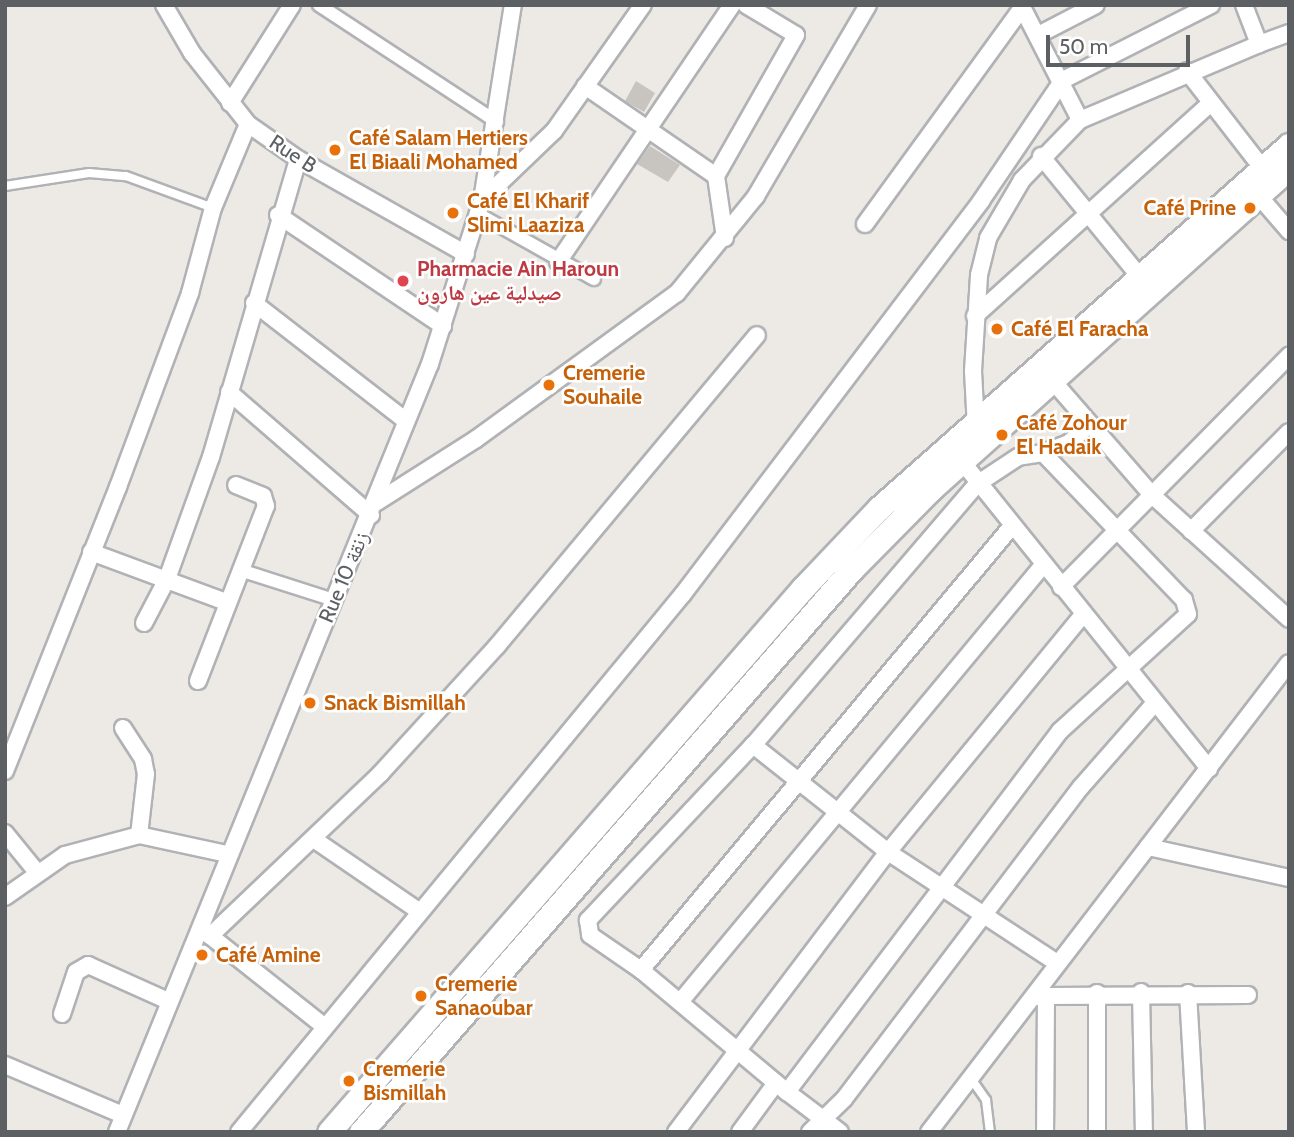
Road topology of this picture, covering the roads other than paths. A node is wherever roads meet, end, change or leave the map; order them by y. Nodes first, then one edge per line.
1 (164, 5) edge
2 (292, 5) edge
3 (318, 5) edge
4 (513, 5) edge
5 (643, 5) edge
6 (733, 5) edge
7 (746, 5) edge
8 (868, 5) edge
9 (1096, 5) edge
10 (1210, 5) edge
11 (1244, 5) edge
12 (1022, 7) edge
13 (1289, 33) edge
14 (1038, 35) junction
15 (1259, 44) junction
16 (1187, 71) junction
17 (1063, 80) junction
18 (585, 86) junction
19 (230, 103) junction
20 (1210, 104) junction
21 (1080, 120) junction
22 (497, 122) junction
23 (248, 124) junction
24 (648, 130) junction
25 (1289, 145) edge
26 (1041, 156) junction
27 (298, 159) junction
28 (1264, 169) junction
29 (1289, 169) edge
30 (716, 176) junction
31 (5, 186) edge
32 (1258, 195) junction
33 (480, 207) junction
34 (213, 208) junction
35 (1084, 212) junction
36 (278, 215) junction
37 (865, 224) dead end
38 (1289, 231) edge
39 (725, 238) junction
40 (466, 254) junction
41 (558, 262) junction
42 (1140, 277) junction
43 (594, 279) dead end
44 (254, 303) junction
45 (975, 316) junction
46 (443, 326) junction
47 (757, 335) dead end
48 (1289, 356) edge
49 (1052, 380) junction
50 (229, 392) junction
51 (974, 419) junction
52 (406, 421) junction
53 (1090, 424) junction
54 (1289, 432) edge
55 (948, 442) junction
56 (980, 444) junction
57 (1043, 453) junction
58 (961, 462) junction
59 (977, 484) junction
60 (236, 485) dead end
61 (1153, 496) junction
62 (374, 508) junction
63 (1012, 526) junction
64 (1118, 530) junction
65 (1191, 531) junction
66 (91, 552) junction
67 (1043, 565) junction
68 (240, 570) junction
69 (167, 579) junction
70 (1061, 587) junction
71 (334, 600) junction
72 (226, 602) junction
73 (1083, 615) junction
74 (1289, 619) edge
75 (144, 623) dead end
76 (1289, 663) edge
77 (1129, 671) junction
78 (198, 681) dead end
79 (1154, 704) junction
80 (124, 728) dead end
81 (753, 745) junction
82 (1209, 769) junction
83 (5, 771) edge
84 (796, 783) junction
85 (835, 813) junction
86 (5, 833) edge
87 (139, 835) junction
88 (315, 840) junction
89 (1148, 847) junction
90 (888, 852) junction
91 (227, 854) junction
92 (36, 871) junction
93 (1289, 878) edge
94 (947, 887) junction
95 (5, 897) edge
96 (420, 912) junction
97 (985, 915) junction
98 (204, 931) junction
99 (1057, 963) junction
100 (641, 970) junction
101 (1141, 992) junction
102 (1097, 993) junction
103 (1188, 993) junction
104 (1248, 995) dead end
105 (1038, 997) junction
106 (168, 1001) junction
107 (680, 1002) junction
108 (62, 1014) dead end
109 (325, 1027) junction
110 (736, 1050) junction
111 (5, 1065) edge
112 (969, 1077) junction
113 (782, 1087) junction
114 (123, 1115) junction
115 (823, 1120) junction
116 (933, 1129) edge
117 (117, 1132) edge
118 (239, 1132) edge
119 (329, 1132) edge
120 (361, 1132) edge
121 (676, 1132) edge
122 (740, 1132) edge
123 (810, 1132) edge
124 (839, 1132) edge
125 (990, 1132) edge
126 (1045, 1132) edge
127 (1097, 1132) edge
128 (1144, 1132) edge
129 (1196, 1132) edge

1 - 19 street, Rue B
2 - 19 street
3 - 22 street
4 - 22 street, Rue 10 زنقة
5 - 18 street
6 - 24 street
7 - 30 street
8 - 39 street
9 - 14 street
10 - 17 street
11 - 15 street
12 - 14 street
12 - 37 street
13 - 15 street
14 - 17 street
15 - 16 street
16 - 20 street
16 - 21 street
17 - 21 street
17 - 96 street
18 - 24 street
18 - 33 street
19 - 23 street, Rue B
20 - 28 street
20 - 35 street
21 - 26 street
22 - 33 street, Rue 10 زنقة
23 - 27 street, Rue B
23 - 34 street
24 - 30 street
24 - 41 street
25 - 28 main road
26 - 35 street
26 - 45 street
27 - 36 street
27 - 40 street, Rue B
28 - 42 main road
29 - 32 main road
30 - 39 street
31 - 34 lane
32 - 38 street
32 - 49 main road
33 - 40 street, Rue 10 زنقة
33 - 41 street
34 - 66 street
35 - 42 street
35 - 45 street
36 - 44 street
36 - 46 street
39 - 62 street
40 - 46 street, Rue 10 زنقة
41 - 43 street
42 - 51 main road
44 - 50 street
44 - 52 street
45 - 51 street
46 - 52 street, Rue 10 زنقة
47 - 88 street
48 - 61 street
49 - 53 street
49 - 56 main road
50 - 62 street
50 - 69 street
51 - 55 main road
51 - 56 street
52 - 62 street, Rue 10 زنقة
53 - 57 street
53 - 61 street
54 - 65 street
55 - 58 street
55 - 119 main road
56 - 58 main road
57 - 59 street
57 - 64 street
58 - 59 street
58 - 120 main road
59 - 63 street
59 - 81 street
60 - 68 street
61 - 64 street
61 - 65 street
62 - 71 street, Rue 10 زنقة
63 - 67 street
63 - 84 street
64 - 70 street
64 - 77 street
65 - 74 street
66 - 69 street
66 - 83 street
67 - 70 street
67 - 85 street
68 - 71 street
68 - 72 street
69 - 72 street
69 - 75 street
70 - 73 street
71 - 91 street, Rue 10 زنقة
72 - 78 street
73 - 77 street
73 - 90 street
76 - 82 street
77 - 79 street
77 - 94 street
79 - 82 street
79 - 97 street
80 - 87 street
81 - 84 street
81 - 100 street
82 - 89 street
84 - 85 street
84 - 100 street
85 - 90 street
85 - 107 street
86 - 92 street
87 - 91 street
87 - 92 street
88 - 96 street
88 - 98 street
89 - 93 street
89 - 99 street
90 - 94 street
90 - 110 street
91 - 98 street, Rue 10 زنقة
92 - 95 street
94 - 97 street
94 - 113 street
96 - 109 street
97 - 99 street
97 - 115 street
98 - 106 street, Rue 10 زنقة
98 - 109 street
99 - 105 street
100 - 107 street
101 - 102 street
101 - 103 street
101 - 128 street
102 - 105 street
102 - 127 street
103 - 104 street
103 - 129 street
105 - 112 street
105 - 126 street
106 - 108 street
106 - 114 street, Rue 10 زنقة
107 - 110 street
109 - 118 street
110 - 113 street
110 - 121 street
111 - 114 street
112 - 116 street
112 - 125 lane
113 - 115 street
113 - 122 street
114 - 117 street, Rue 10 زنقة
115 - 123 street
115 - 124 street

